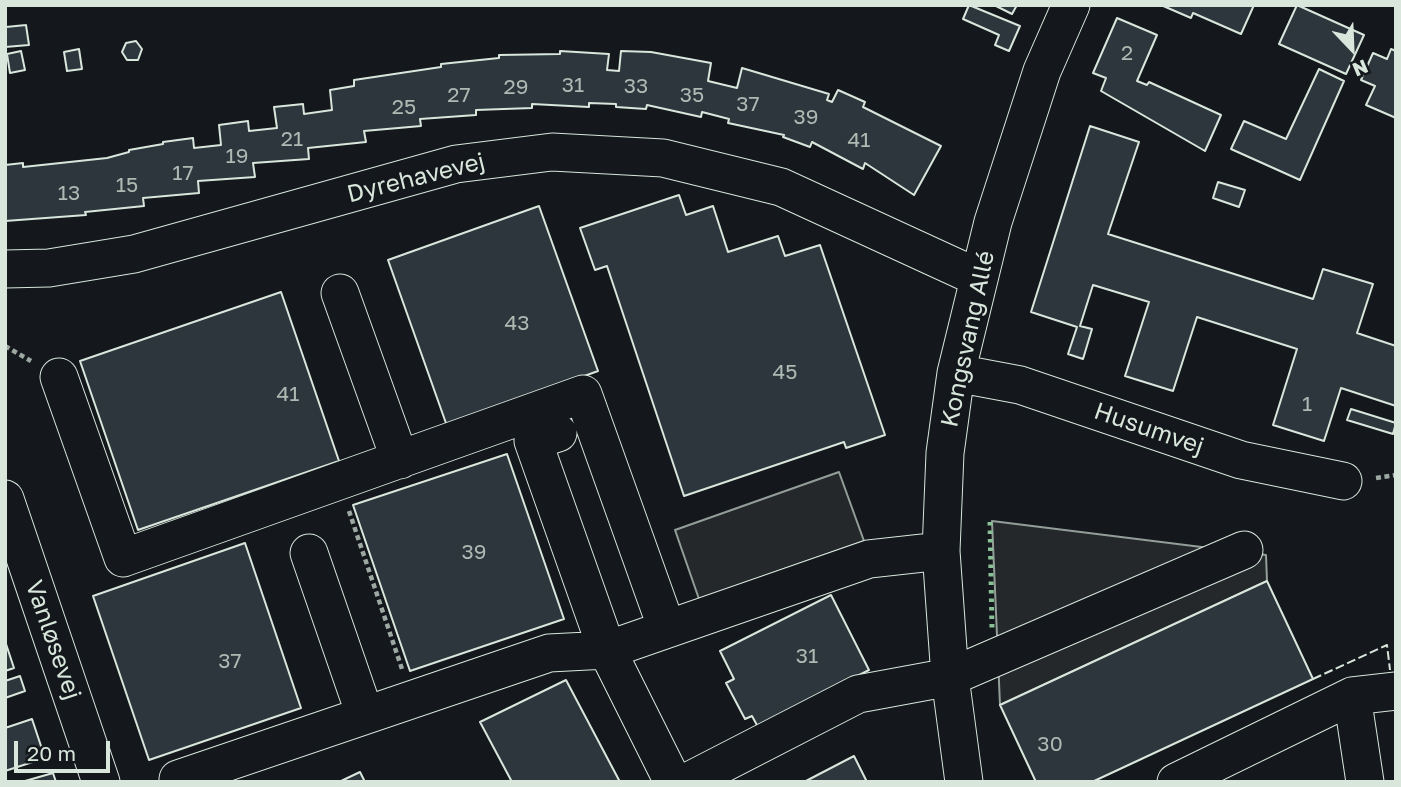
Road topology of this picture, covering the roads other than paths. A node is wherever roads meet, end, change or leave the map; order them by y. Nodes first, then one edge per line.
1 (1071, 5) edge
2 (5, 269) edge
3 (979, 278) junction
4 (340, 293) dead end
5 (956, 373) junction
6 (59, 377) dead end
7 (558, 433) dead end
8 (400, 460) junction
9 (1343, 481) dead end
10 (5, 499) edge
11 (1244, 550) dead end
12 (941, 551) junction
13 (309, 553) dead end
14 (667, 629) junction
15 (607, 650) junction
16 (950, 677) junction
17 (1396, 691) edge
18 (1352, 696) junction
19 (365, 715) junction
20 (247, 770) edge
21 (178, 779) dead end
22 (101, 782) edge
23 (673, 782) edge
24 (687, 782) edge
25 (964, 782) edge
26 (1176, 782) edge
27 (1366, 782) edge

1 - 3 street, Kongsvang Allé
2 - 3 street, Dyrehavevej
3 - 5 street, Kongsvang Allé
4 - 8 street
5 - 9 street, Husumvej
5 - 12 street, Kongsvang Allé
6 - 8 street
7 - 15 street
8 - 14 street
10 - 22 street, Vanløsevej
11 - 16 street
12 - 14 street
12 - 16 street, Kongsvang Allé
13 - 19 street
14 - 15 street
15 - 19 street
15 - 23 street
16 - 24 street
16 - 25 street, Kongsvang Allé
17 - 18 street
18 - 26 street
18 - 27 street
19 - 20 street
20 - 21 street

